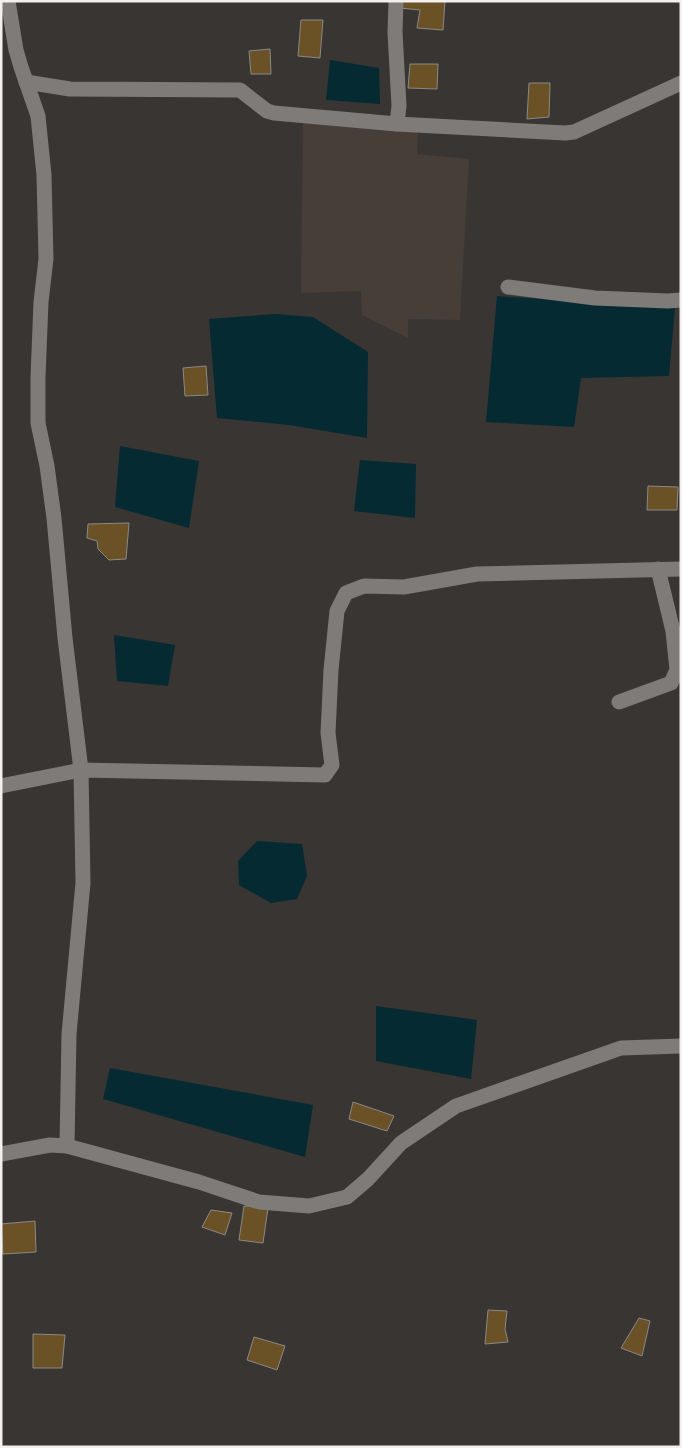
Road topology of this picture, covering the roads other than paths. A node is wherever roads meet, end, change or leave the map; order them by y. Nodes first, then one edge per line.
1 (8, 1) edge
2 (396, 1) edge
3 (9, 52) edge
4 (26, 82) junction
5 (681, 83) edge
6 (398, 124) junction
7 (508, 287) dead end
8 (681, 300) edge
9 (658, 569) junction
10 (681, 569) edge
11 (619, 702) dead end
12 (81, 770) junction
13 (1, 786) edge
14 (681, 1046) edge
15 (67, 1146) junction
16 (1, 1154) edge

1 - 3 street
2 - 6 street
3 - 4 street
4 - 6 street
4 - 12 street
5 - 6 street
7 - 8 street
9 - 10 street
9 - 11 street
9 - 12 street
12 - 13 street
12 - 15 street
14 - 15 street
15 - 16 street

